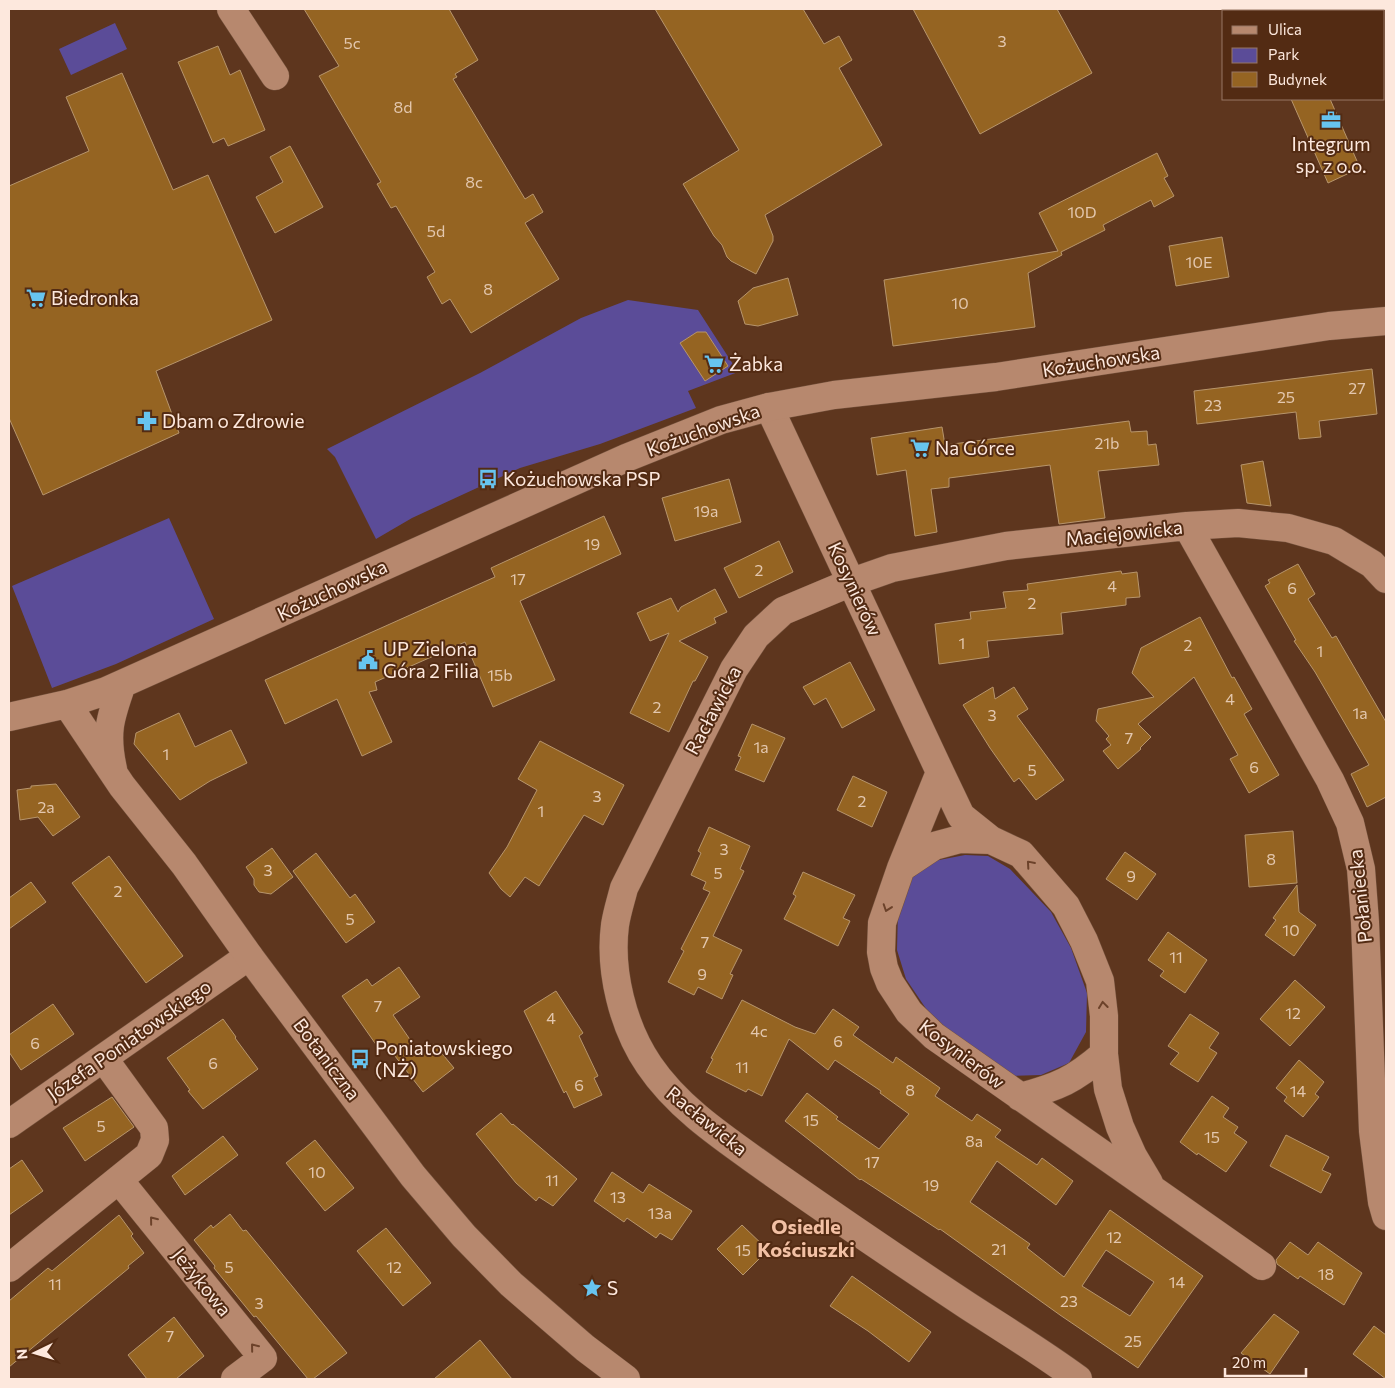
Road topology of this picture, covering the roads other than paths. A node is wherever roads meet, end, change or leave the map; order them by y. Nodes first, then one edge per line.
1 (231, 9) edge
2 (275, 76) dead end
3 (1386, 321) edge
4 (769, 407) junction
5 (1187, 526) junction
6 (1386, 579) edge
7 (852, 582) junction
8 (122, 684) junction
9 (67, 704) junction
10 (9, 717) edge
11 (940, 772) junction
12 (115, 775) junction
13 (991, 840) junction
14 (901, 868) junction
15 (249, 956) junction
16 (1104, 1054) junction
17 (104, 1059) junction
18 (1020, 1097) junction
19 (9, 1124) edge
20 (118, 1180) junction
21 (1154, 1190) junction
22 (1386, 1216) edge
23 (1262, 1266) dead end
24 (9, 1268) edge
25 (235, 1379) edge
26 (626, 1379) edge
27 (1078, 1379) edge

1 - 2 street
3 - 4 street, Kożuchowska
4 - 7 street, Kosynierów
4 - 8 street, Kożuchowska
5 - 6 street, Maciejowicka
5 - 7 street, Maciejowicka
5 - 22 street, Połaniecka
7 - 11 street, Kosynierów
7 - 27 street, Racławicka
8 - 9 street, Kożuchowska
8 - 12 street
9 - 10 street, Kożuchowska
9 - 12 street, Botaniczna
11 - 13 street, Kosynierów
11 - 14 street, Kosynierów
12 - 15 street, Botaniczna
13 - 14 street, Kosynierów
16 -> 13 street, Kosynierów
14 -> 18 street, Kosynierów
15 - 17 street, Józefa Poniatowskiego
15 - 26 street, Botaniczna
16 - 18 street, Kosynierów
16 - 21 street, Kosynierów
17 - 19 street, Józefa Poniatowskiego
17 - 20 street
18 - 21 street, Kosynierów
20 - 24 street
25 -> 20 street, Jeżykowa
21 - 23 street, Kosynierów

